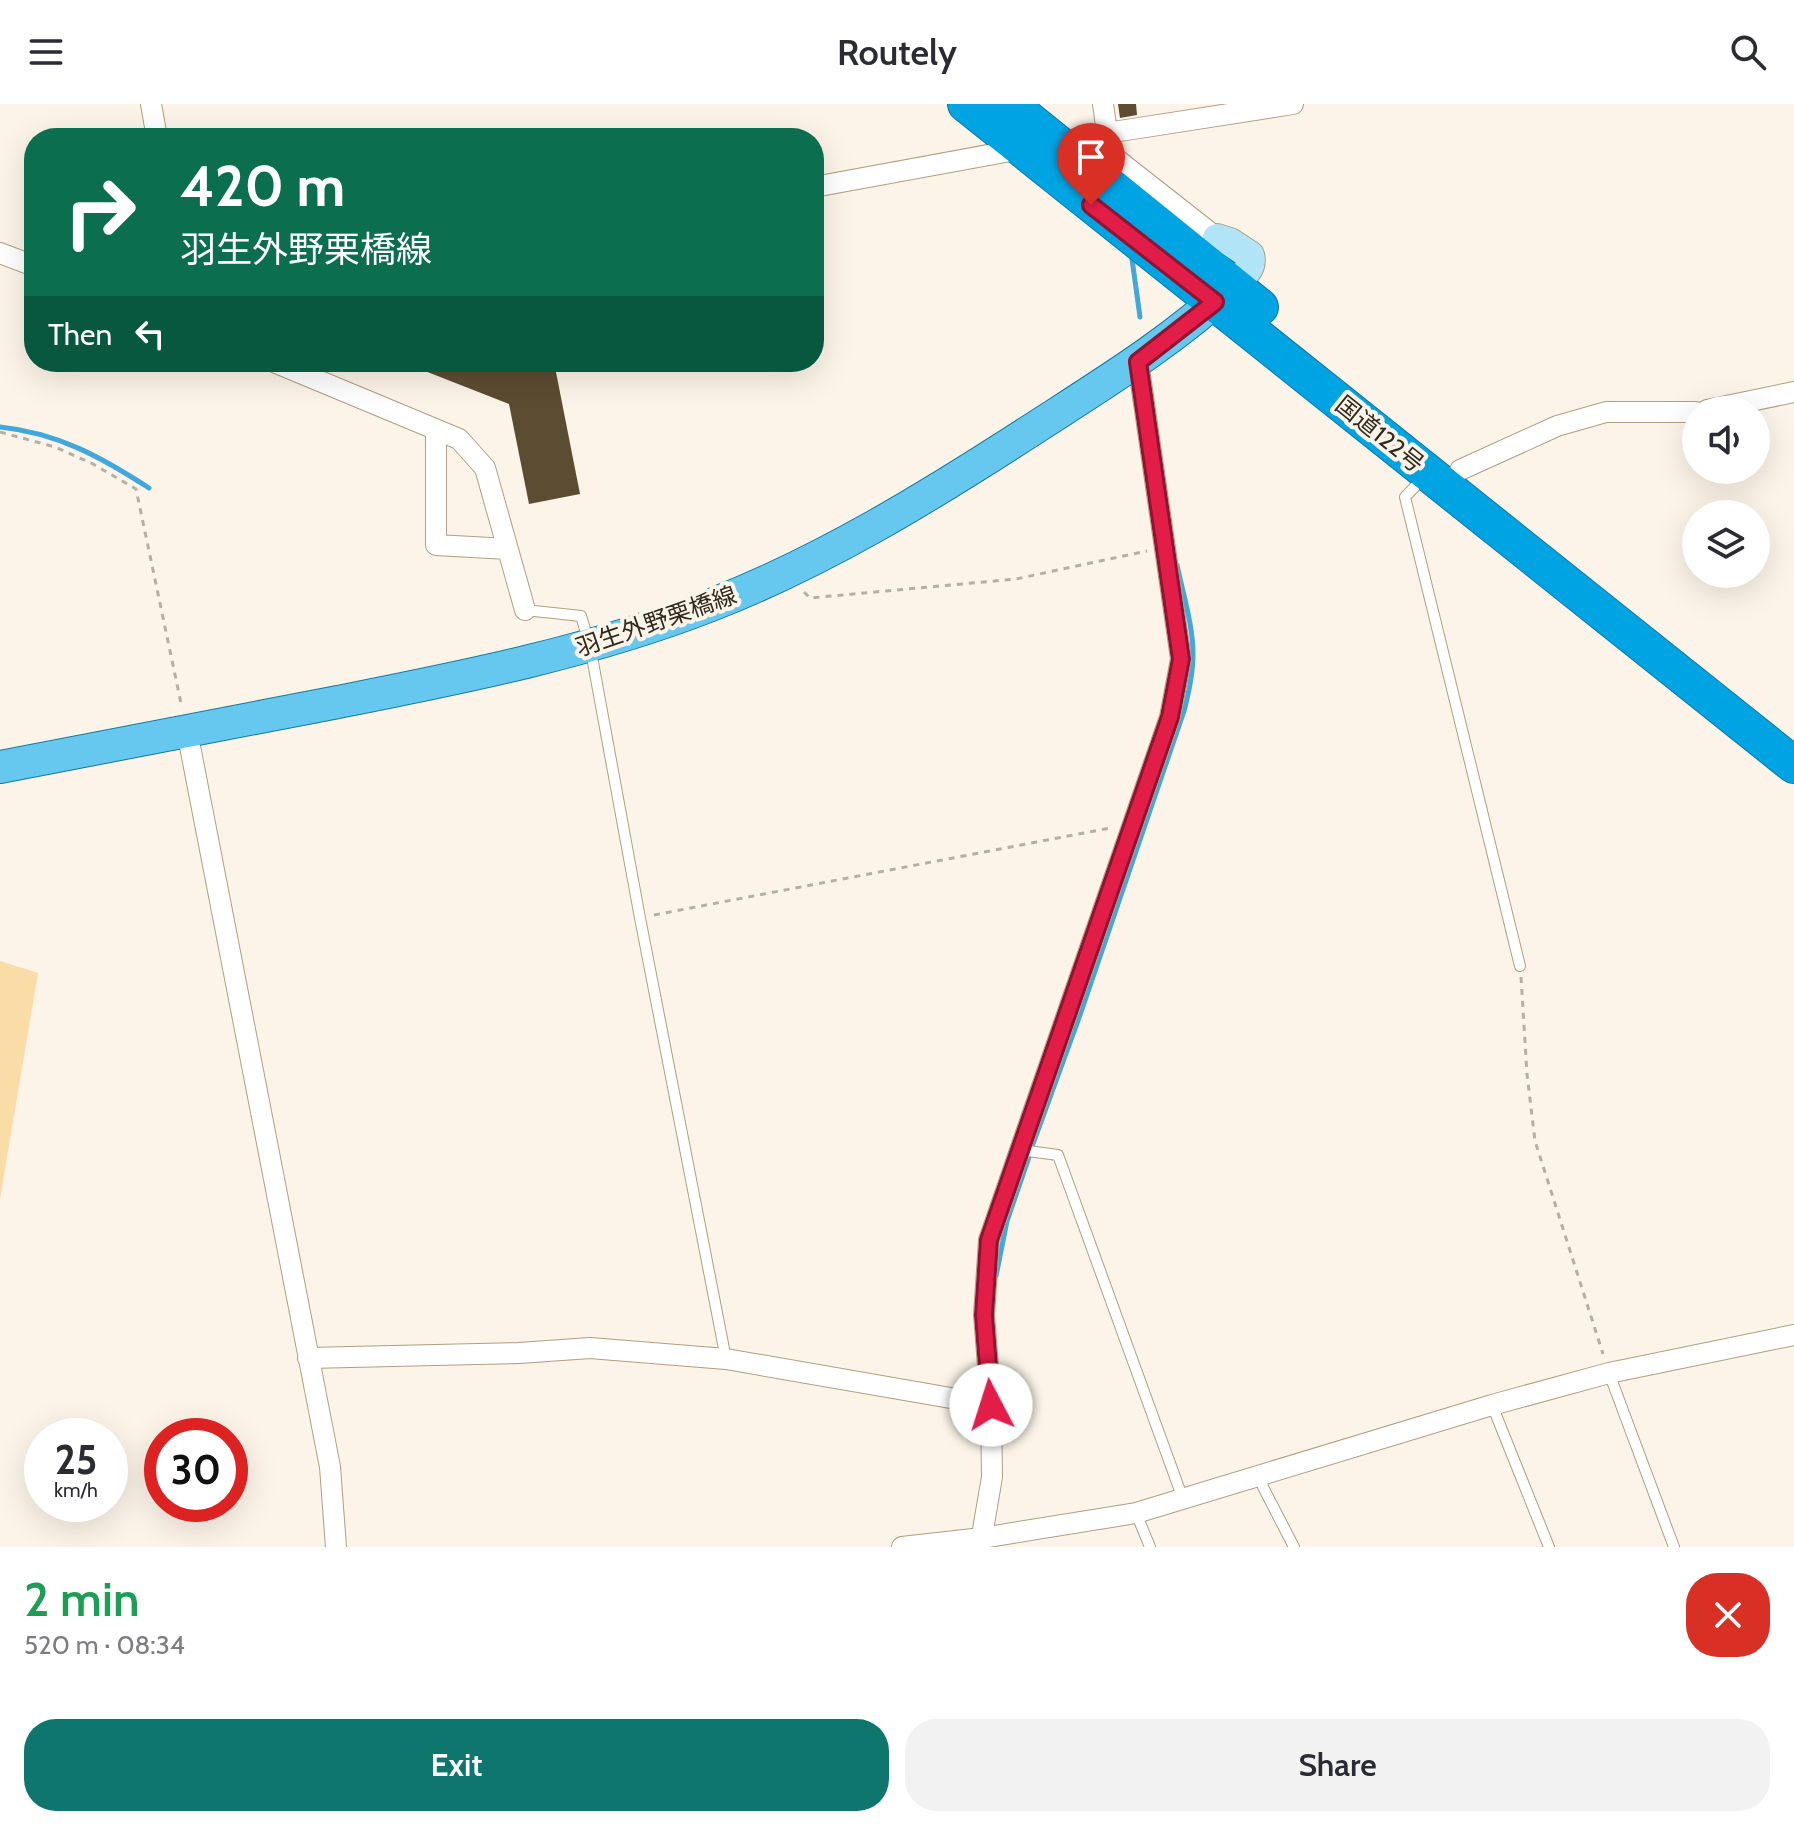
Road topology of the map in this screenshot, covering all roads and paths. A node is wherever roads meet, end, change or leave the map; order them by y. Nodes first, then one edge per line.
1 (151, 104) edge
2 (966, 104) edge
3 (1009, 104) edge
4 (1103, 104) edge
5 (1293, 104) edge
6 (155, 128) edge
7 (1107, 133) junction
8 (1058, 143) junction
9 (1021, 149) junction
10 (824, 185) edge
11 (1217, 238) joint
12 (0, 253) edge
13 (24, 262) edge
14 (1224, 294) junction
15 (1138, 362) junction
16 (298, 372) edge
17 (1794, 392) edge
18 (1770, 397) edge
19 (1682, 412) edge
20 (436, 430) junction
21 (0, 432) edge
22 (1444, 471) junction
23 (1166, 547) junction
24 (508, 549) junction
25 (782, 574) junction
26 (525, 610) joint
27 (590, 646) junction
28 (187, 731) junction
29 (1794, 733) edge
30 (1794, 765) edge
31 (0, 767) edge
32 (1134, 823) junction
33 (640, 918) junction
34 (1520, 966) joint
35 (1020, 1150) junction
36 (1794, 1335) edge
37 (308, 1358) junction
38 (726, 1359) junction
39 (1609, 1373) junction
40 (991, 1405) junction
41 (1492, 1405) junction
42 (1260, 1476) junction
43 (1183, 1499) junction
44 (1136, 1513) junction
45 (981, 1543) edge
46 (336, 1547) edge
47 (902, 1547) edge
48 (1150, 1547) edge
49 (1294, 1547) edge
50 (1549, 1547) edge
51 (1674, 1547) edge

1 - 6 street
2 - 9 highway, 国道122号
3 - 8 highway, 国道122号
4 - 7 street
5 - 7 street
7 - 8 street
7 - 11 street
8 - 14 highway, 国道122号
9 - 10 street
9 - 14 highway, 国道122号
11 - 14 street
12 - 13 street
14 - 15 main road, 羽生外野栗橋線
14 - 22 highway, 国道122号
15 - 23 street
15 - 25 main road, 羽生外野栗橋線
16 - 20 street
17 - 18 street
19 - 22 street
20 - 24 street
20 - 24 street
21 - 28 path
22 - 29 highway, 国道122号
22 - 30 highway, 国道122号
22 - 34 lane
23 - 25 path
23 - 32 street
24 - 26 street
25 - 27 main road, 羽生外野栗橋線
26 - 27 lane
27 - 28 main road, 羽生外野栗橋線
27 - 33 lane
28 - 31 main road, 羽生外野栗橋線
28 - 37 street
32 - 33 path
32 - 35 street
33 - 38 lane
34 - 39 path
35 - 40 street
35 - 43 lane
36 - 39 street
37 - 38 street
37 - 46 street
38 - 40 street
39 - 41 street
39 - 51 lane
40 - 45 street
41 - 42 street
41 - 50 lane
42 - 43 street
42 - 49 lane
43 - 44 street
44 - 45 street
44 - 48 lane
45 - 47 street

